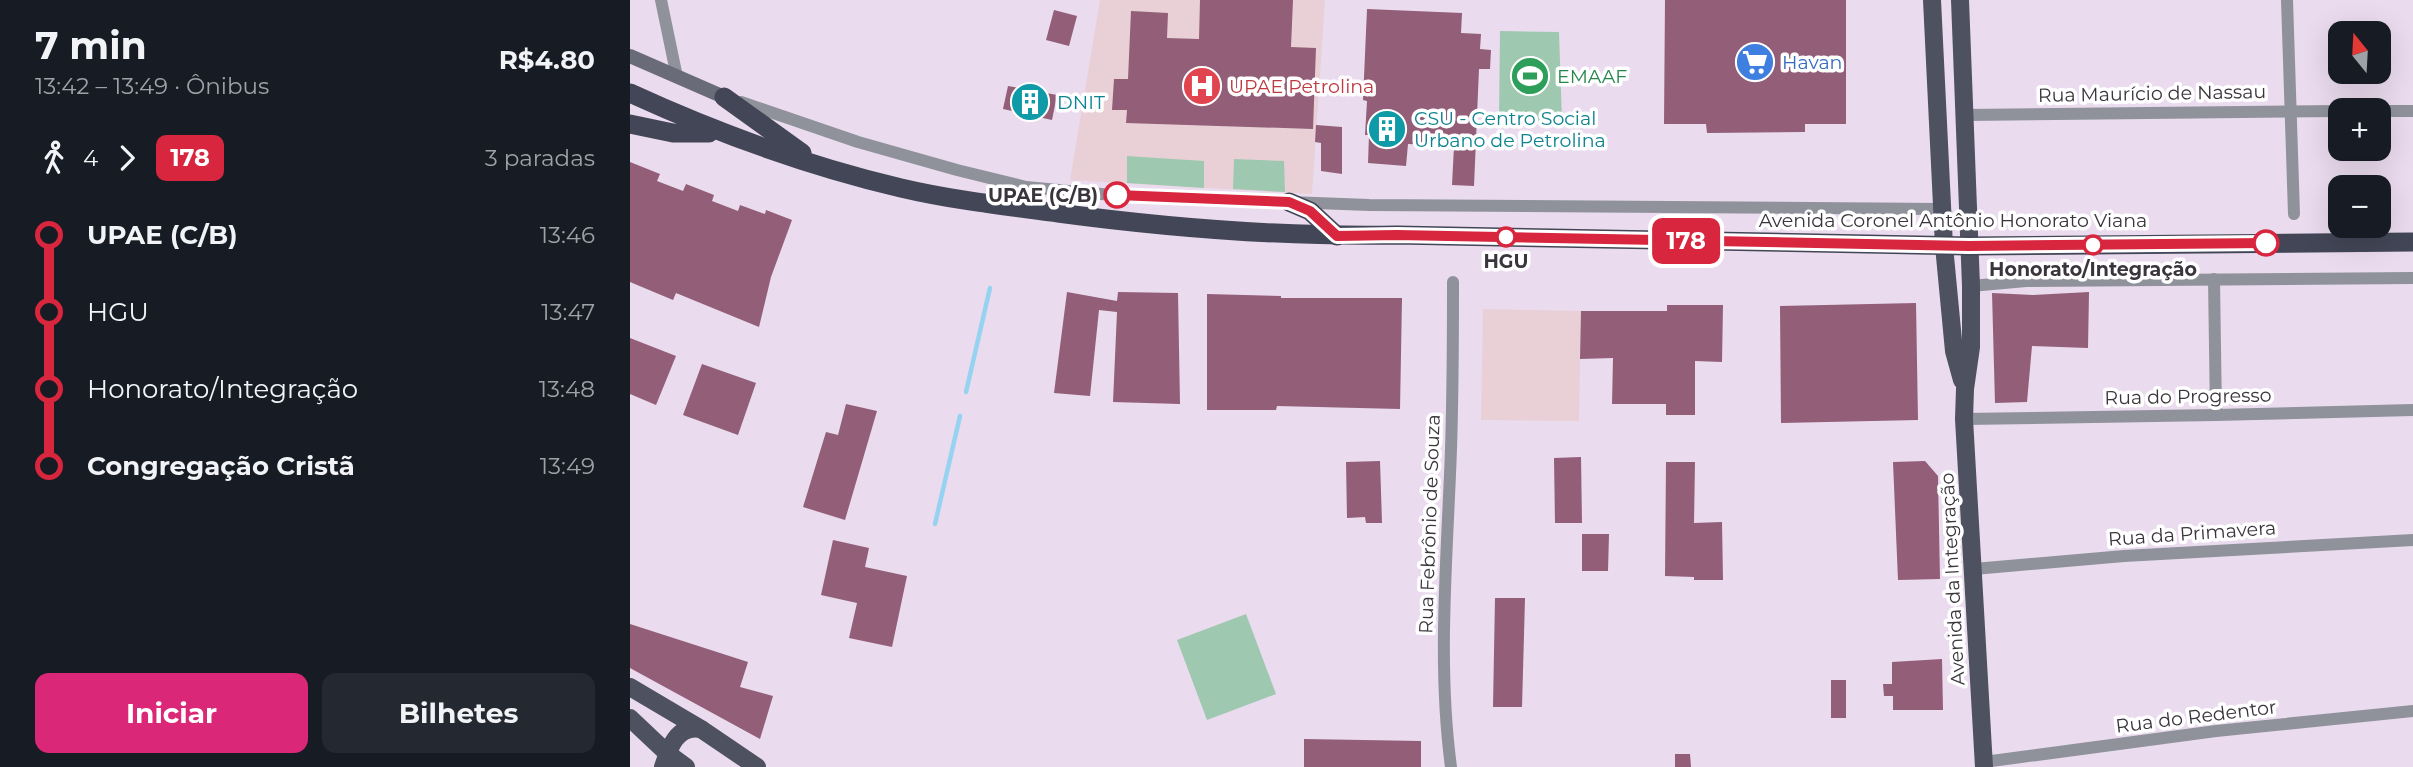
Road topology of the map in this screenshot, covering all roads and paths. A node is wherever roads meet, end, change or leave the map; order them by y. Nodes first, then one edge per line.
1 (661, 0) edge
2 (1932, 0) edge
3 (1960, 0) edge
4 (2287, 0) edge
5 (630, 57) edge
6 (677, 77) junction
7 (630, 93) edge
8 (724, 97) junction
9 (2291, 111) junction
10 (2328, 111) edge
11 (2391, 111) edge
12 (2413, 111) edge
13 (1965, 115) junction
14 (630, 124) edge
15 (723, 133) junction
16 (817, 164) junction
17 (1289, 202) junction
18 (1942, 209) junction
19 (2294, 214) dead end
20 (1337, 236) junction
21 (2413, 242) edge
22 (1944, 246) junction
23 (1969, 246) junction
24 (2413, 278) edge
25 (2214, 279) junction
26 (1453, 282) dead end
27 (1971, 286) junction
28 (1965, 390) junction
29 (2413, 410) edge
30 (2216, 415) junction
31 (1964, 419) junction
32 (2413, 540) edge
33 (1974, 569) junction
34 (630, 687) edge
35 (2413, 711) edge
36 (630, 718) edge
37 (701, 729) junction
38 (665, 760) edge
39 (1984, 764) edge
40 (686, 767) edge
41 (757, 767) edge
42 (1451, 767) edge

1 - 6 street
2 - 18 main road, Avenida da Integração
3 - 13 main road, Avenida da Integração
4 - 9 street
5 - 6 main road
6 - 8 main road
7 - 15 highway, Avenida Coronel Antônio Honorato Viana
8 - 16 highway
8 - 17 street
9 - 10 street, Rua Maurício de Nassau
9 - 13 street, Rua Maurício de Nassau
9 - 19 street
11 - 12 street
13 - 23 main road, Avenida da Integração
14 - 15 highway
15 - 16 highway, Avenida Coronel Antônio Honorato Viana
16 - 20 highway, Avenida Coronel Antônio Honorato Viana
17 - 18 street
17 - 20 highway
18 - 22 main road, Avenida da Integração
20 - 22 highway, Avenida Coronel Antônio Honorato Viana
21 - 23 highway, Avenida Coronel Antônio Honorato Viana
22 - 23 highway, Avenida Coronel Antônio Honorato Viana
22 - 28 main road, Avenida da Integração
23 - 27 main road, Avenida da Integração
24 - 25 street
25 - 27 street
25 - 30 street
26 - 42 street, Rua Febrônio de Souza
27 - 28 main road, Avenida da Integração
28 - 31 main road, Avenida da Integração
29 - 30 street, Rua do Progresso
30 - 31 street, Rua do Progresso
31 - 33 main road, Avenida da Integração
32 - 33 street, Rua da Primavera
33 - 39 main road, Avenida da Integração
34 - 37 main road
35 - 39 street, Rua do Redentor
36 - 38 main road
37 - 38 main road
37 - 41 main road
38 - 40 main road

